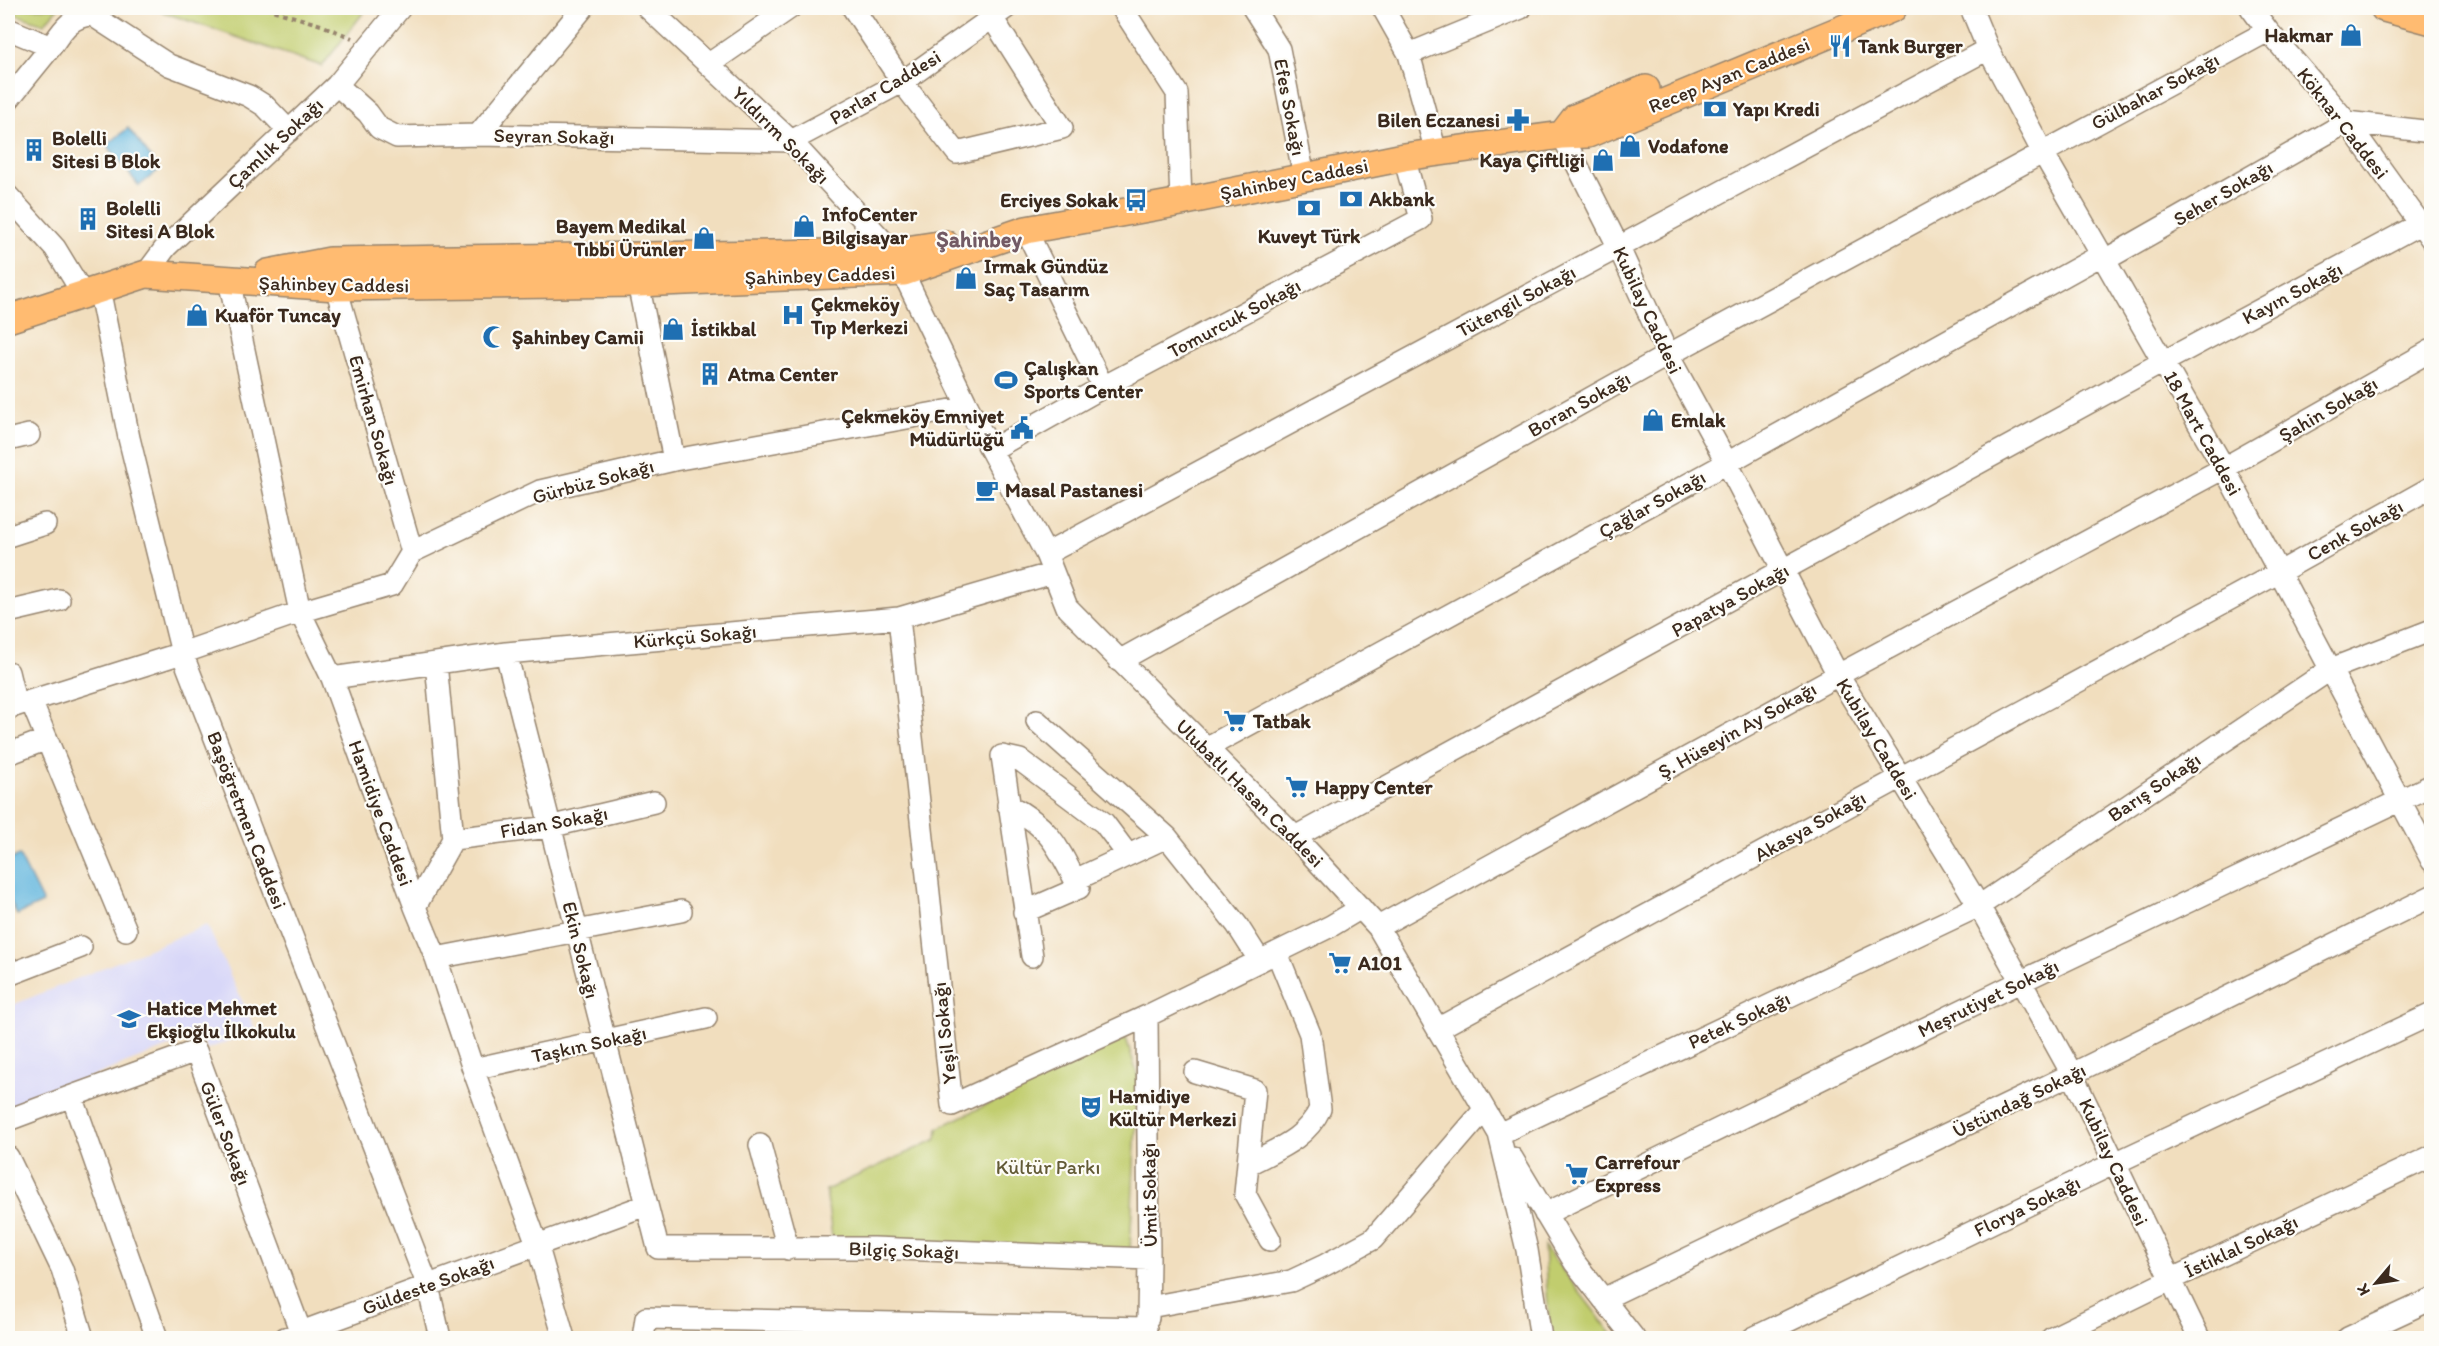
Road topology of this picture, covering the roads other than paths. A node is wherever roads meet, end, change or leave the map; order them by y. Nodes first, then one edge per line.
1 (400, 8) edge
2 (583, 8) edge
3 (648, 8) edge
4 (790, 8) edge
5 (854, 8) edge
6 (1122, 8) edge
7 (1253, 8) edge
8 (1383, 8) edge
9 (1521, 8) edge
10 (1846, 8) edge
11 (1893, 8) edge
12 (1971, 8) edge
13 (2251, 8) edge
14 (2386, 8) edge
15 (995, 11) edge
16 (2432, 21) edge
17 (8, 29) edge
18 (2268, 31) junction
19 (51, 47) junction
20 (1988, 49) junction
21 (1409, 54) junction
22 (709, 64) junction
23 (902, 82) junction
24 (337, 85) junction
25 (8, 100) edge
26 (2347, 122) junction
27 (289, 130) junction
28 (2432, 132) edge
29 (478, 135) junction
30 (1563, 135) junction
31 (791, 141) junction
32 (1436, 152) junction
33 (2042, 152) junction
34 (1404, 157) junction
35 (1304, 177) junction
36 (8, 196) edge
37 (1182, 202) junction
38 (1026, 230) junction
39 (2426, 232) edge
40 (1618, 246) junction
41 (2099, 258) junction
42 (898, 262) junction
43 (146, 274) junction
44 (230, 280) junction
45 (638, 283) junction
46 (336, 287) junction
47 (91, 291) junction
48 (8, 319) edge
49 (2432, 350) edge
50 (1668, 355) junction
51 (2163, 362) junction
52 (1103, 387) junction
53 (968, 407) junction
54 (29, 435) dead end
55 (8, 440) edge
56 (992, 450) junction
57 (674, 460) junction
58 (1727, 464) junction
59 (2224, 468) junction
60 (2432, 487) edge
61 (45, 524) dead end
62 (8, 536) edge
63 (412, 552) junction
64 (1050, 564) junction
65 (1782, 571) junction
66 (2278, 573) junction
67 (59, 600) dead end
68 (8, 612) edge
69 (300, 612) junction
70 (899, 618) junction
71 (2432, 630) edge
72 (506, 652) junction
73 (183, 653) junction
74 (1119, 661) junction
75 (436, 663) junction
76 (2331, 669) junction
77 (8, 672) edge
78 (1838, 675) junction
79 (332, 678) junction
80 (18, 704) edge
81 (1037, 721) dead end
82 (47, 739) junction
83 (1206, 748) junction
84 (8, 754) edge
85 (1900, 777) junction
86 (2432, 785) edge
87 (2400, 800) junction
88 (654, 802) dead end
89 (1008, 805) junction
90 (549, 827) junction
91 (1167, 837) junction
92 (1295, 837) junction
93 (453, 839) junction
94 (1128, 855) junction
95 (2432, 861) edge
96 (1075, 880) junction
97 (2432, 896) edge
98 (1979, 906) junction
99 (415, 907) junction
100 (1361, 908) junction
101 (681, 911) dead end
102 (1024, 912) junction
103 (1378, 927) junction
104 (126, 930) dead end
105 (576, 931) junction
106 (81, 947) dead end
107 (1032, 956) dead end
108 (1269, 957) junction
109 (436, 958) junction
110 (8, 967) edge
111 (2022, 981) junction
112 (2432, 1014) edge
113 (1147, 1016) junction
114 (706, 1018) dead end
115 (1439, 1028) junction
116 (604, 1041) junction
117 (473, 1069) junction
118 (1194, 1072) dead end
119 (2072, 1074) junction
120 (72, 1096) junction
121 (1484, 1110) junction
122 (8, 1120) edge
123 (1500, 1134) junction
124 (760, 1145) dead end
125 (2432, 1156) edge
126 (8, 1157) edge
127 (2115, 1163) junction
128 (1249, 1164) junction
129 (646, 1205) junction
130 (1545, 1214) junction
131 (1560, 1239) junction
132 (1270, 1240) dead end
133 (537, 1244) junction
134 (658, 1248) joint
135 (788, 1249) junction
136 (1527, 1250) junction
137 (1149, 1259) junction
138 (2170, 1280) junction
139 (428, 1286) junction
140 (1604, 1299) junction
141 (2432, 1299) edge
142 (1149, 1307) junction
143 (1146, 1333) edge
144 (296, 1336) edge
145 (83, 1338) edge
146 (157, 1338) edge
147 (440, 1338) edge
148 (564, 1338) edge
149 (643, 1338) edge
150 (1541, 1338) edge
151 (1634, 1338) edge
152 (1753, 1338) edge
153 (2052, 1338) edge
154 (2199, 1338) edge
155 (2348, 1338) edge

1 - 24 street, Çamlık Sokağı
2 - 29 street
3 - 22 street, Yıldırım Sokağı
4 - 22 street
5 - 23 street
6 - 37 street
7 - 35 street, Efes Sokağı
8 - 21 street
9 - 21 street
10 - 30 main road
11 - 30 main road, Recep Ayan Caddesi
12 - 20 street, 18 Mart Caddesi
13 - 18 street, Köknar Caddesi
14 - 16 main road
15 - 23 street, Parlar Caddesi
15 - 23 street
17 - 19 street
18 - 26 street, Köknar Caddesi
18 - 33 street, Gülbahar Sokağı
19 - 25 street
19 - 27 street
20 - 33 street, 18 Mart Caddesi
20 - 40 street, Tütengil Sokağı
21 - 32 street
22 - 31 street, Yıldırım Sokağı
23 - 31 street, Parlar Caddesi
24 - 27 street, Çamlık Sokağı
24 - 29 street, Seyran Sokağı
26 - 28 street
26 - 39 street, Köknar Caddesi
26 - 41 street, Seher Sokağı
27 - 43 street, Çamlık Sokağı
29 - 31 street, Seyran Sokağı
30 - 32 main road, Şahinbey Caddesi
30 - 40 street, Kubilay Caddesi
31 - 42 street, Yıldırım Sokağı
32 - 34 main road, Şahinbey Caddesi
33 - 41 street, 18 Mart Caddesi
33 - 50 street, Boran Sokağı
34 - 35 main road, Şahinbey Caddesi
34 - 52 street, Tomurcuk Sokağı
35 - 37 main road, Şahinbey Caddesi
36 - 47 street
37 - 38 main road, Şahinbey Caddesi
38 - 42 main road, Şahinbey Caddesi
38 - 52 street
39 - 51 street, Kayın Sokağı
40 - 50 street, Kubilay Caddesi
40 - 64 street, Tütengil Sokağı
41 - 51 street, 18 Mart Caddesi
41 - 58 street, Çağlar Sokağı
42 - 44 main road
42 - 45 main road, Şahinbey Caddesi
42 - 53 street, Ulubatlı Hasan Caddesi
43 - 44 main road, Şahinbey Caddesi
43 - 47 main road, Şahinbey Caddesi
44 - 46 main road, Şahinbey Caddesi
44 - 69 street, Hamidiye Caddesi
45 - 46 main road, Şahinbey Caddesi
45 - 57 street
46 - 63 street, Emirhan Sokağı
47 - 48 main road, Şahinbey Caddesi
47 - 73 street, Başöğretmen Caddesi
49 - 59 street, Şahin Sokağı
50 - 58 street, Kubilay Caddesi
50 - 74 street, Boran Sokağı
51 - 59 street, 18 Mart Caddesi
51 - 65 street, Papatya Sokağı
52 - 56 street, Tomurcuk Sokağı
53 - 56 street, Ulubatlı Hasan Caddesi
53 - 57 street, Gürbüz Sokağı
54 - 55 street
56 - 64 street, Ulubatlı Hasan Caddesi
57 - 63 street, Gürbüz Sokağı
58 - 65 street, Kubilay Caddesi
58 - 83 street, Çağlar Sokağı
59 - 66 street, 18 Mart Caddesi
59 - 78 street, Ş. Hüseyin Ay Sokağı
60 - 66 street, Cenk Sokağı
61 - 62 street
63 - 69 street
64 - 70 street, Kürkçü Sokağı
64 - 74 street, Ulubatlı Hasan Caddesi
65 - 78 street, Kubilay Caddesi
65 - 92 street, Papatya Sokağı
66 - 76 street, 18 Mart Caddesi
66 - 85 street, Akasya Sokağı
67 - 68 street
69 - 73 street
69 - 79 street, Hamidiye Caddesi
70 - 72 street, Kürkçü Sokağı
70 - 113 street, Yeşil Sokağı
71 - 76 street, Barış Sokağı
72 - 75 street, Kürkçü Sokağı
72 - 90 street, Ekin Sokağı
73 - 80 street
73 - 139 street, Başöğretmen Caddesi
74 - 83 street, Ulubatlı Hasan Caddesi
75 - 79 street, Kürkçü Sokağı
75 - 93 street
76 - 87 street, 18 Mart Caddesi
76 - 98 street, Barış Sokağı
77 - 80 street
78 - 85 street, Kubilay Caddesi
78 - 103 street, Ş. Hüseyin Ay Sokağı
79 - 99 street, Hamidiye Caddesi
80 - 82 street
81 - 91 street
82 - 84 street
82 - 104 street
83 - 92 street, Ulubatlı Hasan Caddesi
85 - 98 street, Kubilay Caddesi
85 - 115 street, Akasya Sokağı
86 - 87 street, Meşrutiyet Sokağı
87 - 95 street, 18 Mart Caddesi
87 - 111 street, Meşrutiyet Sokağı
88 - 90 street, Fidan Sokağı
89 - 94 street
89 - 96 street
89 - 102 street
90 - 93 street, Fidan Sokağı
90 - 105 street, Ekin Sokağı
91 - 94 street
91 - 108 street
92 - 100 street, Ulubatlı Hasan Caddesi
93 - 99 street
94 - 96 street
96 - 102 street
97 - 119 street, Üstündağ Sokağı
98 - 111 street, Kubilay Caddesi
98 - 123 street, Petek Sokağı
99 - 109 street, Hamidiye Caddesi
100 - 103 street, Ulubatlı Hasan Caddesi
100 - 108 street, Yeşil Sokağı
101 - 105 street
102 - 107 street
103 - 115 street, Ulubatlı Hasan Caddesi
105 - 109 street
105 - 116 street, Ekin Sokağı
106 - 110 street
108 - 113 street, Yeşil Sokağı
108 - 128 street
109 - 117 street, Hamidiye Caddesi
111 - 119 street, Kubilay Caddesi
111 - 130 street, Meşrutiyet Sokağı
112 - 127 street, Florya Sokağı
113 - 137 street, Ümit Sokağı
114 - 116 street, Taşkın Sokağı
115 - 121 street, Ulubatlı Hasan Caddesi
116 - 117 street, Taşkın Sokağı
116 - 129 street, Ekin Sokağı
117 - 133 street, Hamidiye Caddesi
118 - 128 street
119 - 127 street, Kubilay Caddesi
119 - 140 street, Üstündağ Sokağı
120 - 122 street
120 - 144 street, Güler Sokağı
120 - 146 street
121 - 123 street, Ulubatlı Hasan Caddesi
121 - 142 street
123 - 130 street
123 - 136 street, Ulubatlı Hasan Caddesi
124 - 135 street
125 - 138 street, İstiklal Sokağı
126 - 145 street
127 - 138 street, Kubilay Caddesi
127 - 152 street, Florya Sokağı
128 - 132 street
129 - 133 street, Güldeste Sokağı
129 - 134 street, Ekin Sokağı
130 - 131 street
131 - 136 street
131 - 140 street
133 - 139 street, Güldeste Sokağı
133 - 148 street, Hamidiye Caddesi
134 - 135 street, Bilgiç Sokağı
135 - 137 street, Bilgiç Sokağı
136 - 150 street, Ulubatlı Hasan Caddesi
137 - 142 street, Ümit Sokağı
138 - 153 street, İstiklal Sokağı
138 - 154 street, Kubilay Caddesi
139 - 144 street, Güldeste Sokağı
139 - 147 street, Başöğretmen Caddesi
140 - 151 street
141 - 155 street
142 - 143 street, Ümit Sokağı
143 - 149 street

